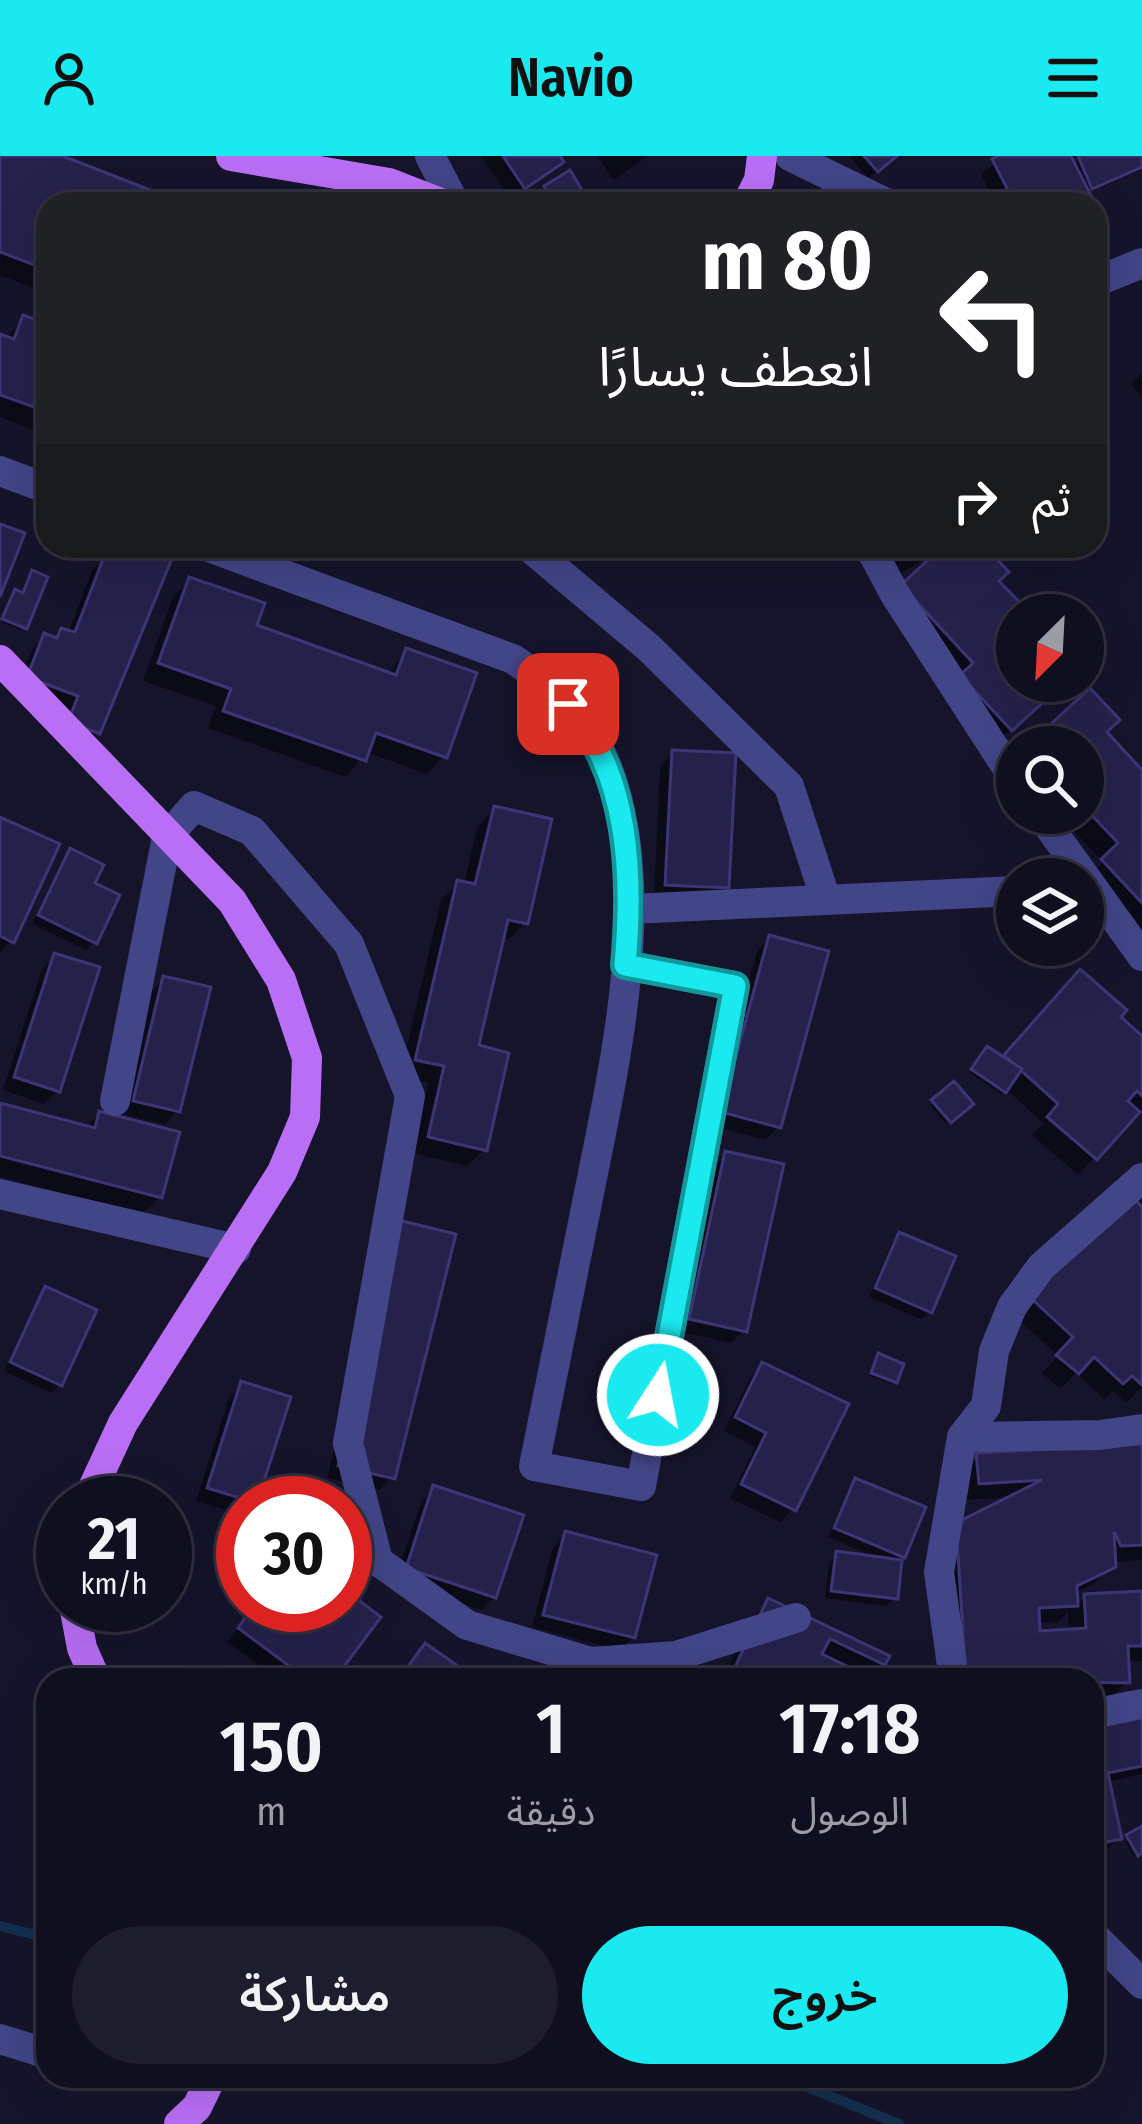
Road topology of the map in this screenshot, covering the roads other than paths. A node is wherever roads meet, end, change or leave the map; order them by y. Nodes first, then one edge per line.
1 (231, 156) edge
2 (430, 156) edge
3 (762, 156) edge
4 (790, 156) edge
5 (412, 192) edge
6 (449, 192) edge
7 (754, 192) edge
8 (864, 192) edge
9 (1142, 262) edge
10 (1107, 278) edge
11 (0, 471) edge
12 (36, 484) edge
13 (239, 558) edge
14 (542, 558) edge
15 (875, 558) edge
16 (0, 660) edge
17 (996, 751) edge
18 (167, 837) junction
19 (996, 892) edge
20 (826, 900) junction
21 (1104, 908) edge
22 (630, 909) junction
23 (1142, 956) edge
24 (625, 965) junction
25 (116, 1101) dead end
26 (1142, 1178) edge
27 (0, 1194) edge
28 (236, 1249) junction
29 (1142, 1429) edge
30 (962, 1437) junction
31 (98, 1476) edge
32 (796, 1618) dead end
33 (79, 1632) edge
34 (91, 1668) edge
35 (952, 1668) edge
36 (1142, 1704) edge
37 (1104, 1712) edge
38 (1104, 1946) edge
39 (1142, 1984) edge
40 (0, 2039) edge
41 (36, 2050) edge
42 (206, 2088) edge
43 (179, 2124) edge

1 - 5 main road
2 - 6 street
3 - 7 main road
4 - 8 street
9 - 10 street
11 - 12 street
13 - 22 street
14 - 20 street
15 - 17 street
16 - 18 main road
18 - 25 street
18 - 28 main road
18 - 32 street
19 - 20 street
20 - 22 street
21 - 23 street
22 - 24 street
24 - 24 street
26 - 30 street
27 - 28 street
28 - 31 main road
29 - 30 street
30 - 35 street
33 - 34 main road
36 - 37 street
38 - 39 street
40 - 41 street
42 - 43 main road

